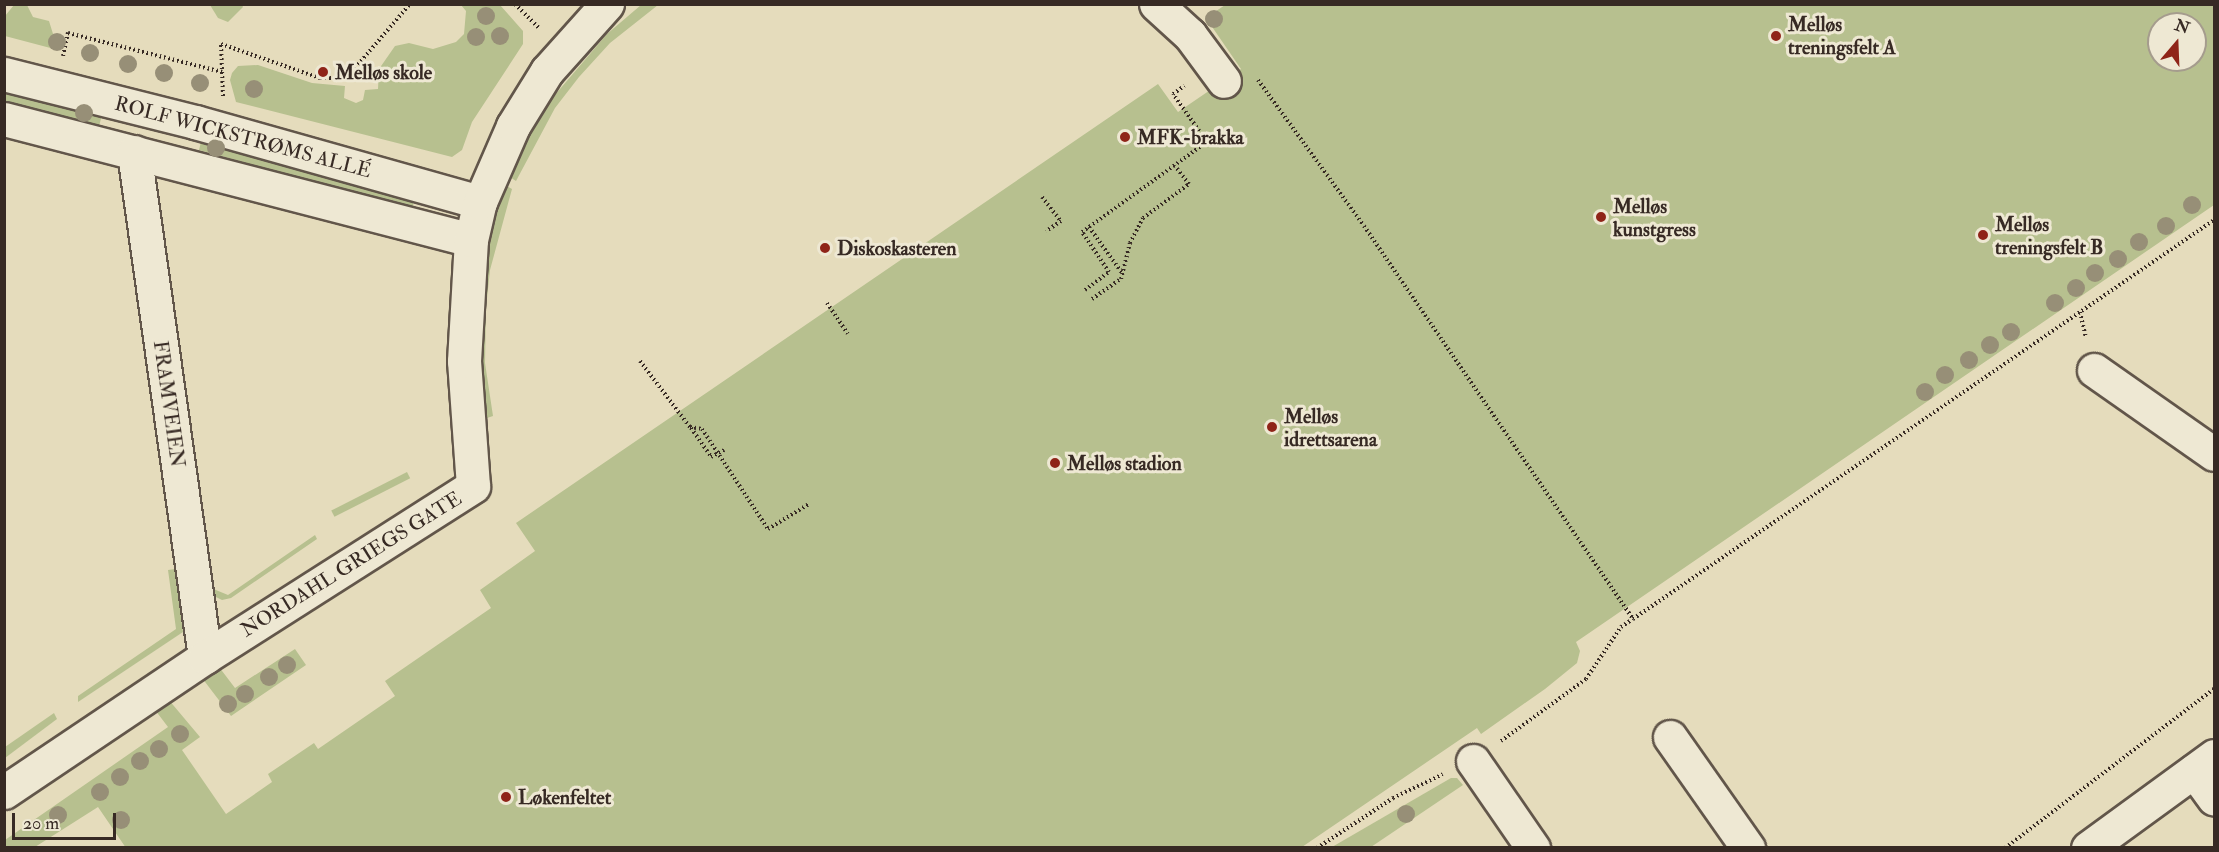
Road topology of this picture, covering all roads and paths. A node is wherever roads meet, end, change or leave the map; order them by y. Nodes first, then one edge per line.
1 (410, 4) edge
2 (515, 4) edge
3 (607, 4) edge
4 (1160, 7) edge
5 (542, 30) dead end
6 (61, 63) dead end
7 (222, 72) junction
8 (4, 74) edge
9 (1219, 74) joint
10 (1256, 78) dead end
11 (223, 106) dead end
12 (4, 119) edge
13 (134, 152) junction
14 (1175, 166) junction
15 (1042, 197) dead end
16 (480, 202) junction
17 (2214, 220) edge
18 (1089, 227) junction
19 (1046, 231) dead end
20 (471, 240) junction
21 (1122, 273) junction
22 (1085, 290) dead end
23 (1092, 299) dead end
24 (827, 303) dead end
25 (848, 334) dead end
26 (640, 361) dead end
27 (2094, 370) dead end
28 (690, 427) junction
29 (724, 450) dead end
30 (2214, 454) edge
31 (809, 504) dead end
32 (1633, 619) junction
33 (205, 657) junction
34 (2214, 689) edge
35 (1670, 736) dead end
36 (1473, 761) junction
37 (2204, 763) edge
38 (4, 792) edge
39 (2214, 799) edge
40 (2096, 845) edge
41 (1317, 848) edge
42 (1533, 848) edge
43 (1748, 848) edge
44 (2005, 848) edge

1 - 7 path
2 - 5 path
3 - 16 street, NORDAHL GRIEGS GATE
4 - 9 street
6 - 7 path
7 - 11 path
8 - 16 street, ROLF WICKSTRØMS ALLÉ
9 - 14 path
10 - 32 path
12 - 13 street, ROLF WICKSTRØMS ALLÉ
13 - 20 street, ROLF WICKSTRØMS ALLÉ
13 - 33 street, FRAMVEIEN
14 - 18 path
14 - 21 path
15 - 19 path
16 - 20 street, NORDAHL GRIEGS GATE
17 - 32 path
18 - 21 path
18 - 22 path
20 - 33 street, NORDAHL GRIEGS GATE
21 - 23 path
24 - 25 path
26 - 28 path
27 - 30 street
28 - 29 path
28 - 31 path
32 - 36 path
33 - 38 street, NORDAHL GRIEGS GATE
34 - 44 path
35 - 43 street
36 - 41 path
36 - 42 street
37 - 39 street
37 - 40 street

